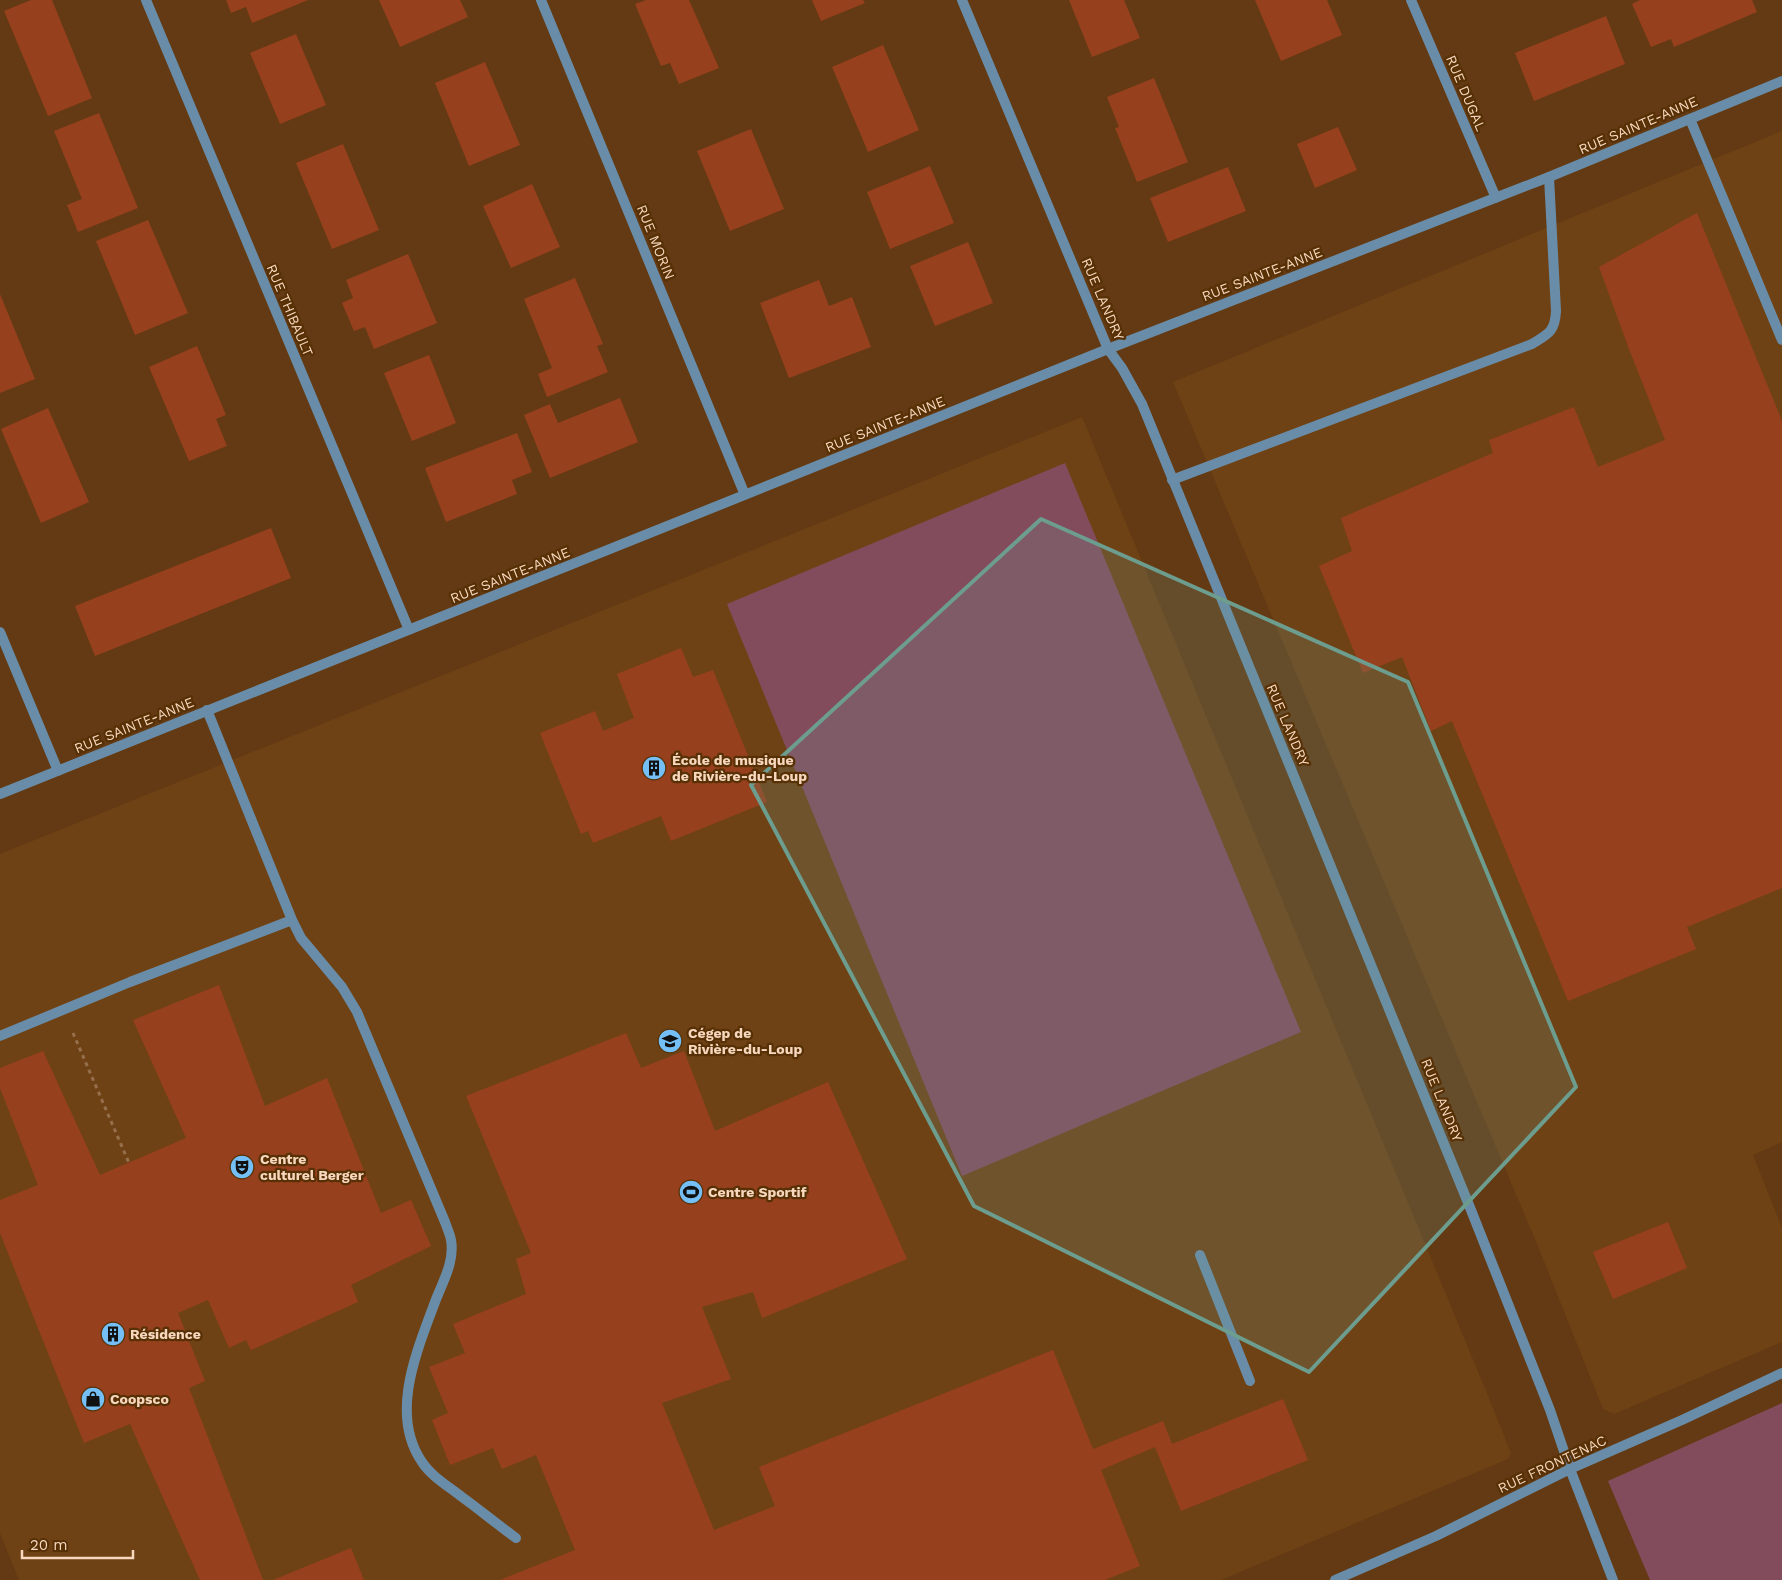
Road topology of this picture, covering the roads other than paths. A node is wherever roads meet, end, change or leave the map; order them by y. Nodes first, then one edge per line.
1 (146, 0) edge
2 (541, 0) edge
3 (962, 0) edge
4 (1411, 0) edge
5 (1782, 81) edge
6 (1690, 119) junction
7 (1549, 177) junction
8 (1496, 198) junction
9 (1782, 340) edge
10 (1108, 349) junction
11 (1172, 480) junction
12 (745, 495) junction
13 (409, 630) junction
14 (0, 632) edge
15 (207, 710) junction
16 (58, 771) junction
17 (0, 794) edge
18 (292, 920) junction
19 (0, 1036) edge
20 (1200, 1256) dead end
21 (1782, 1373) edge
22 (1250, 1381) dead end
23 (1570, 1469) junction
24 (516, 1538) dead end
25 (1335, 1580) edge
26 (1613, 1580) edge

1 - 13 street, RUE THIBAULT
2 - 12 street, RUE MORIN
3 - 10 street, RUE LANDRY
4 - 8 street, RUE DUGAL
5 - 6 street, RUE SAINTE-ANNE
6 - 7 street, RUE SAINTE-ANNE
6 - 9 street
7 - 8 street, RUE SAINTE-ANNE
7 - 11 street
8 - 10 street, RUE SAINTE-ANNE
10 - 11 street, RUE LANDRY
10 - 12 street, RUE SAINTE-ANNE
11 - 23 street, RUE LANDRY
12 - 13 street, RUE SAINTE-ANNE
13 - 15 street, RUE SAINTE-ANNE
14 - 16 street
15 - 16 street, RUE SAINTE-ANNE
15 - 18 street
16 - 17 street, RUE SAINTE-ANNE
18 - 19 street
18 - 24 street
20 - 22 street
21 - 23 street, RUE FRONTENAC
23 - 25 street, RUE FRONTENAC
23 - 26 street, RUE LANDRY

